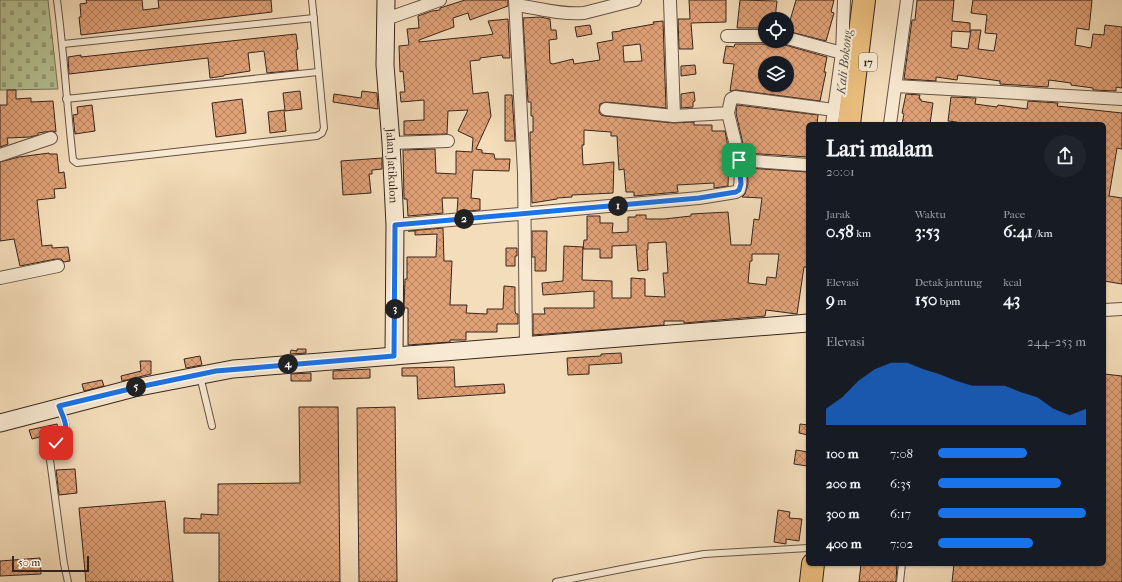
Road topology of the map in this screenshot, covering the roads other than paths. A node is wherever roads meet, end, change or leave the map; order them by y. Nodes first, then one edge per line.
1 (58, 0) edge
2 (312, 0) edge
3 (386, 0) edge
4 (440, 0) edge
5 (630, 0) edge
6 (670, 0) edge
7 (844, 0) edge
8 (864, 0) edge
9 (875, 0) edge
10 (907, 0) edge
11 (515, 2) edge
12 (314, 18) junction
13 (386, 19) junction
14 (727, 36) dead end
15 (758, 36) edge
16 (794, 40) edge
17 (63, 44) junction
18 (842, 53) junction
19 (318, 72) junction
20 (896, 86) junction
21 (66, 99) junction
22 (1122, 99) edge
23 (606, 109) dead end
24 (728, 113) junction
25 (674, 116) junction
26 (842, 117) edge
27 (860, 122) edge
28 (890, 122) edge
29 (51, 138) dead end
30 (448, 141) dead end
31 (391, 142) junction
32 (0, 155) edge
33 (739, 160) junction
34 (806, 165) edge
35 (525, 214) junction
36 (395, 225) junction
37 (58, 266) dead end
38 (0, 278) edge
39 (1122, 309) edge
40 (1106, 310) edge
41 (806, 323) edge
42 (526, 346) junction
43 (394, 356) junction
44 (199, 374) junction
45 (59, 406) junction
46 (0, 423) edge
47 (212, 426) dead end
48 (806, 548) edge
49 (813, 566) edge
50 (902, 566) edge
51 (68, 582) edge
52 (556, 582) edge
53 (811, 582) edge
54 (900, 582) edge

1 - 17 lane
2 - 12 lane
3 - 13 main road, Jalan Jatikulon
4 - 13 street
5 - 11 street
6 - 25 street
7 - 18 street
8 - 26 highway, 17
9 - 27 highway, 17
10 - 20 street
11 - 35 street
12 - 17 lane
12 - 19 lane
13 - 31 main road, Jalan Jatikulon
14 - 15 street
16 - 18 street
17 - 21 lane
18 - 26 street
19 - 21 lane
19 - 21 lane
20 - 22 street
20 - 28 street
23 - 25 street
24 - 25 street
24 - 26 street
24 - 33 street
29 - 32 street
30 - 31 street
31 - 36 main road, Jalan Jatikulon
33 - 34 street
33 - 35 street
35 - 36 street
35 - 42 street
36 - 43 main road, Jalan Jatikulon
37 - 38 street
39 - 40 street
41 - 42 main road
42 - 43 main road
43 - 44 main road
44 - 45 main road
44 - 47 lane
45 - 46 main road
45 - 51 lane
48 - 52 lane
49 - 53 highway
50 - 54 lane

